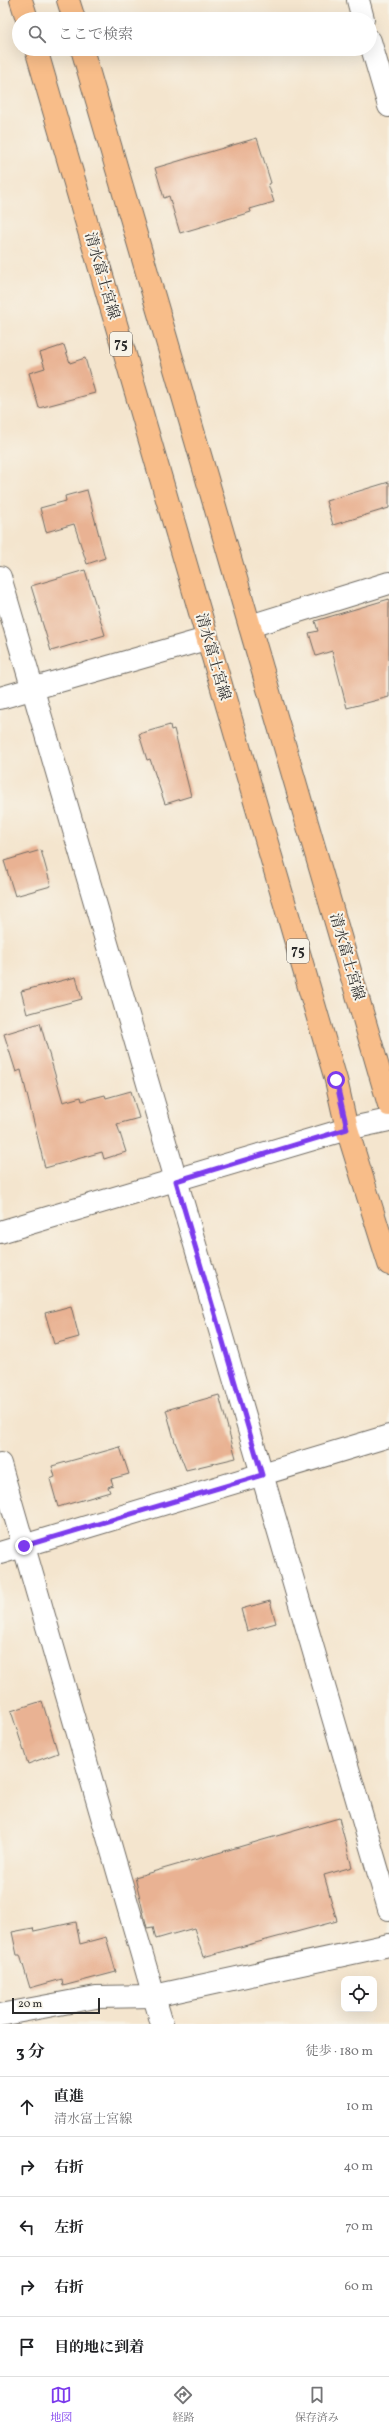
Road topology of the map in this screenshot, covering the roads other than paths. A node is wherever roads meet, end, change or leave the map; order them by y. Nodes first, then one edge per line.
1 (21, 0) edge
2 (68, 0) edge
3 (358, 0) edge
4 (25, 12) edge
5 (72, 12) edge
6 (362, 12) edge
7 (38, 56) edge
8 (84, 56) edge
9 (374, 56) edge
10 (389, 106) edge
11 (0, 577) edge
12 (389, 583) edge
13 (250, 626) junction
14 (206, 639) junction
15 (32, 689) junction
16 (0, 698) edge
17 (389, 1105) edge
18 (389, 1120) edge
19 (347, 1129) junction
20 (176, 1181) junction
21 (0, 1232) edge
22 (389, 1264) edge
23 (389, 1436) edge
24 (0, 1464) edge
25 (262, 1475) junction
26 (24, 1546) junction
27 (0, 1553) edge
28 (389, 1909) edge
29 (389, 1945) edge
30 (154, 1996) junction
31 (0, 2015) edge
32 (162, 2024) edge

1 - 4 main road
2 - 5 main road
3 - 6 street
7 - 14 main road, 清水富士宮線 / 75
8 - 13 main road, 清水富士宮線
9 - 10 street
11 - 15 street
12 - 13 street
13 - 17 main road, 清水富士宮線
14 - 15 street
14 - 19 main road, 清水富士宮線 / 75
15 - 16 street
15 - 20 street
18 - 19 street
19 - 20 street
19 - 22 main road, 清水富士宮線 / 75
20 - 21 street
20 - 25 street
23 - 25 street
24 - 26 street
25 - 26 street
25 - 28 street
26 - 27 street
26 - 30 street
29 - 30 street
30 - 31 street
30 - 32 street

